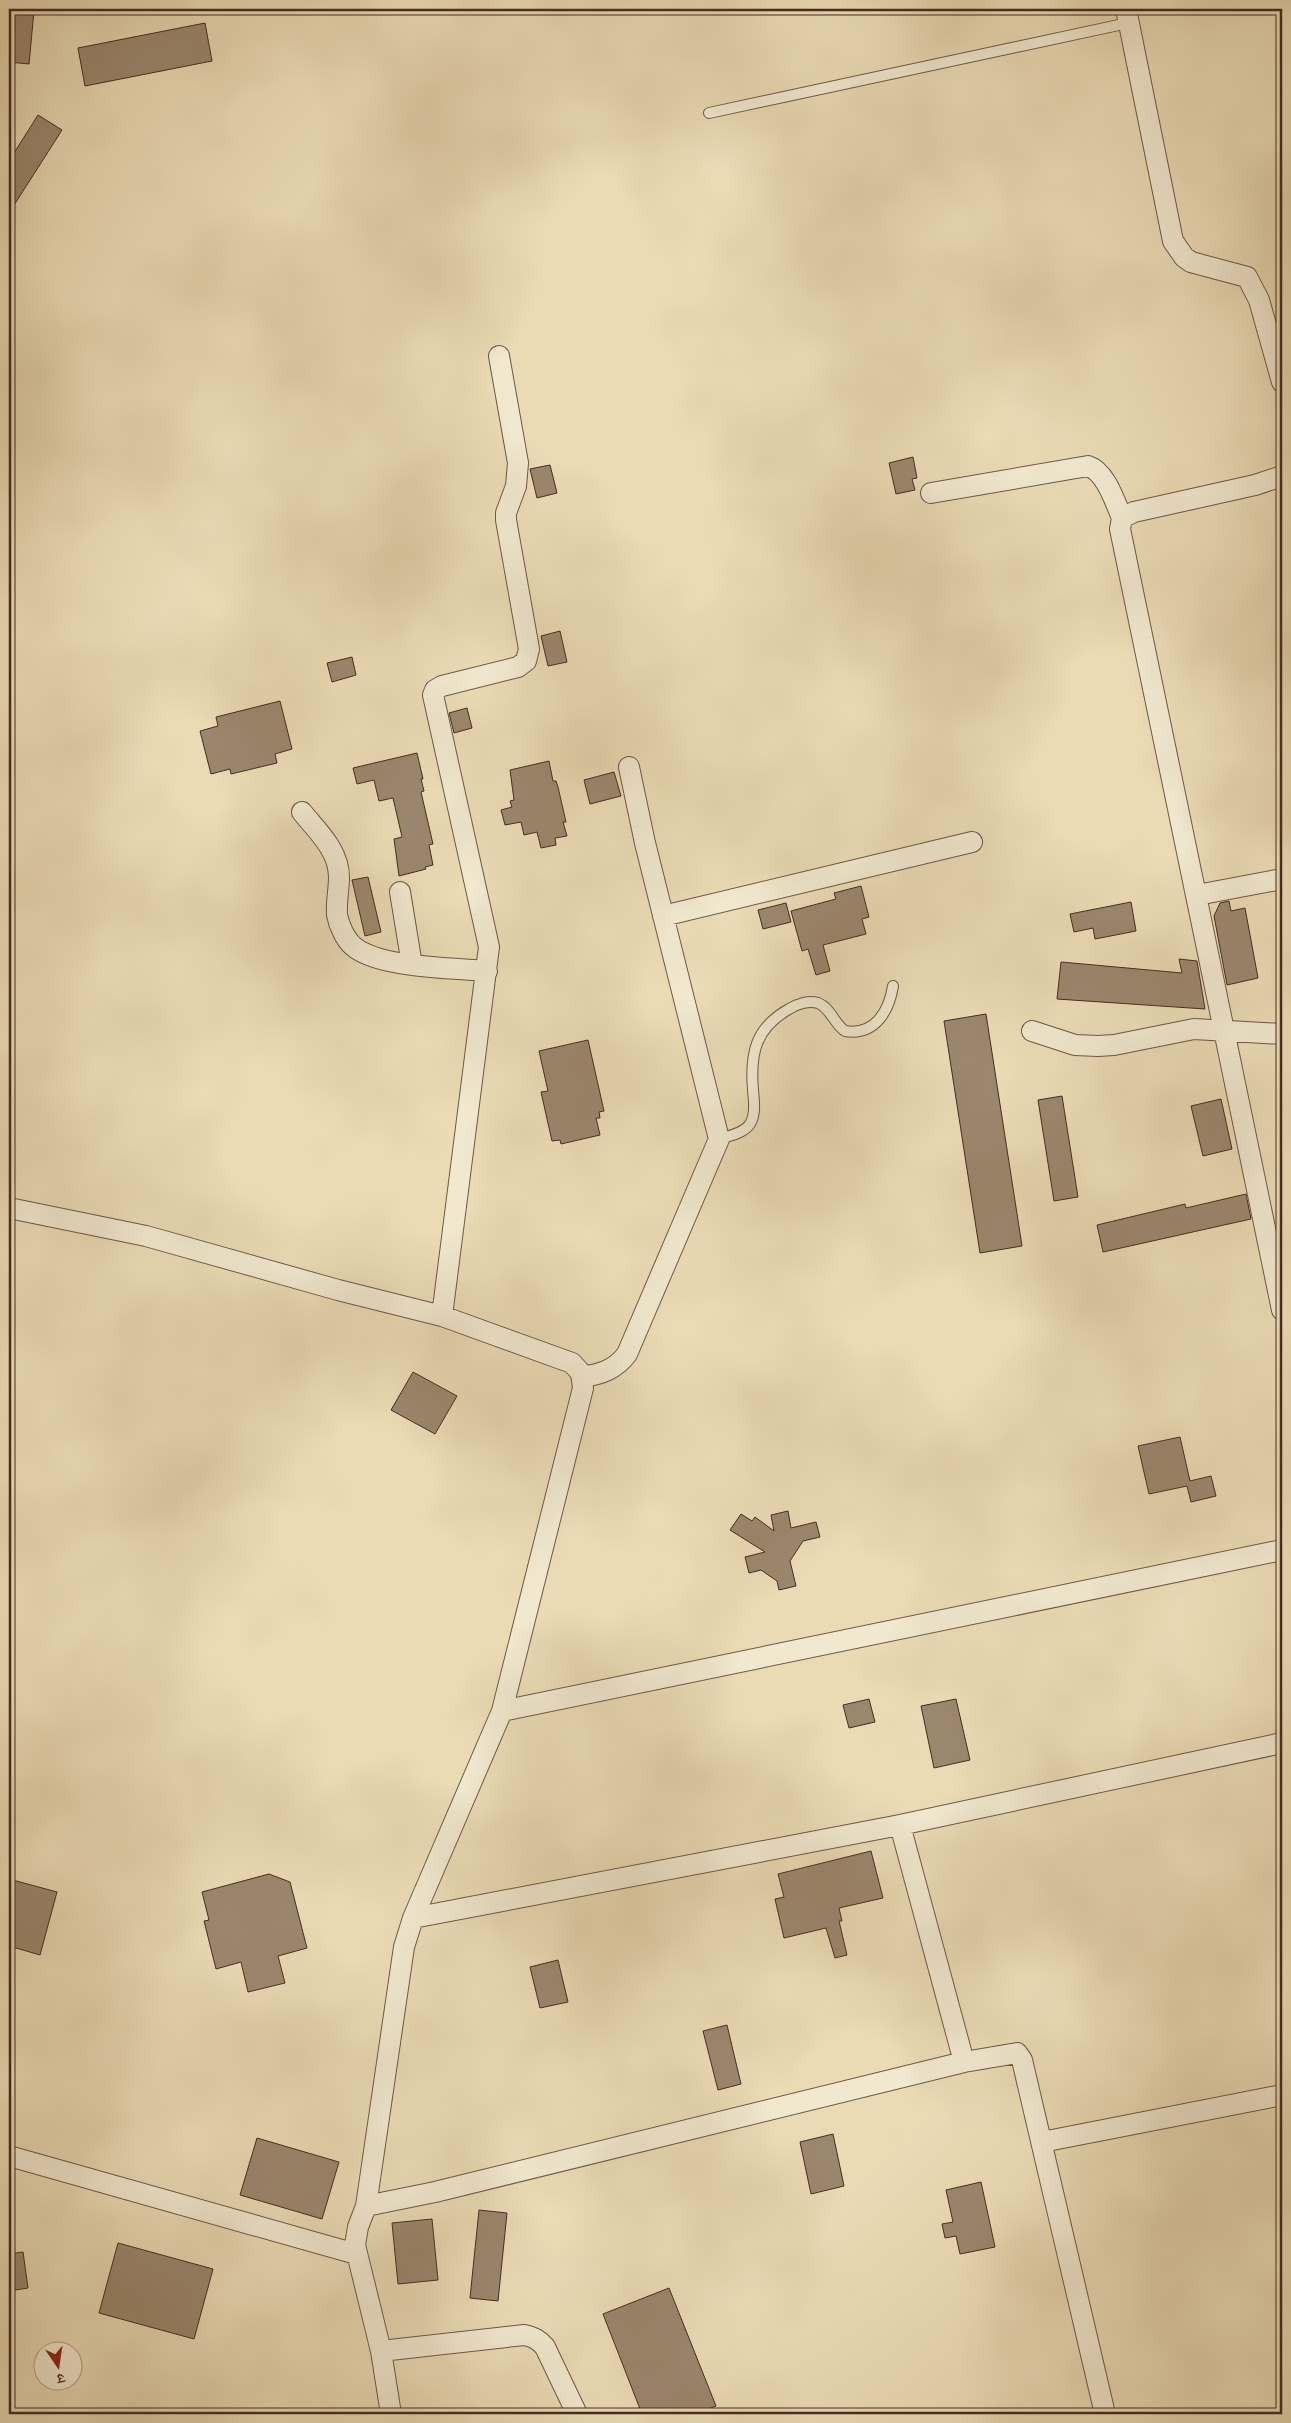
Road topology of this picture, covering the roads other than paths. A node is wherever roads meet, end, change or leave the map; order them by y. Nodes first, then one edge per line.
1 (1127, 16) edge
2 (709, 113) dead end
3 (499, 356) dead end
4 (1282, 382) edge
5 (1282, 476) edge
6 (931, 493) dead end
7 (1122, 518) junction
8 (629, 767) dead end
9 (302, 812) dead end
10 (972, 842) dead end
11 (1282, 879) edge
12 (400, 892) dead end
13 (1197, 895) junction
14 (663, 916) junction
15 (412, 965) junction
16 (487, 971) junction
17 (893, 986) dead end
18 (1223, 1029) junction
19 (1032, 1031) dead end
20 (1282, 1034) edge
21 (719, 1139) junction
22 (9, 1208) edge
23 (1282, 1310) edge
24 (442, 1316) junction
25 (582, 1377) junction
26 (1282, 1550) edge
27 (502, 1711) junction
28 (1282, 1743) edge
29 (900, 1825) junction
30 (413, 1918) junction
31 (964, 2062) junction
32 (1282, 2095) edge
33 (1042, 2142) junction
34 (9, 2156) edge
35 (366, 2206) junction
36 (356, 2254) junction
37 (382, 2351) junction
38 (391, 2414) edge
39 (577, 2414) edge
40 (1105, 2414) edge

1 - 2 lane
1 - 4 street
3 - 16 street
5 - 7 street
6 - 7 street
7 - 13 street
8 - 14 street
9 - 15 street
10 - 14 street
11 - 13 street
12 - 15 street
13 - 18 street
14 - 21 street
15 - 16 street
16 - 24 street
17 - 21 lane
18 - 19 street
18 - 20 street
18 - 23 street
21 - 25 street
22 - 24 street
24 - 25 street
25 - 27 street
26 - 27 street
27 - 30 street
28 - 29 street
29 - 30 street
29 - 31 street
30 - 35 street
31 - 33 street
31 - 35 street
32 - 33 street
33 - 40 street
34 - 36 street
35 - 36 street
36 - 37 street
37 - 38 street
37 - 39 street

